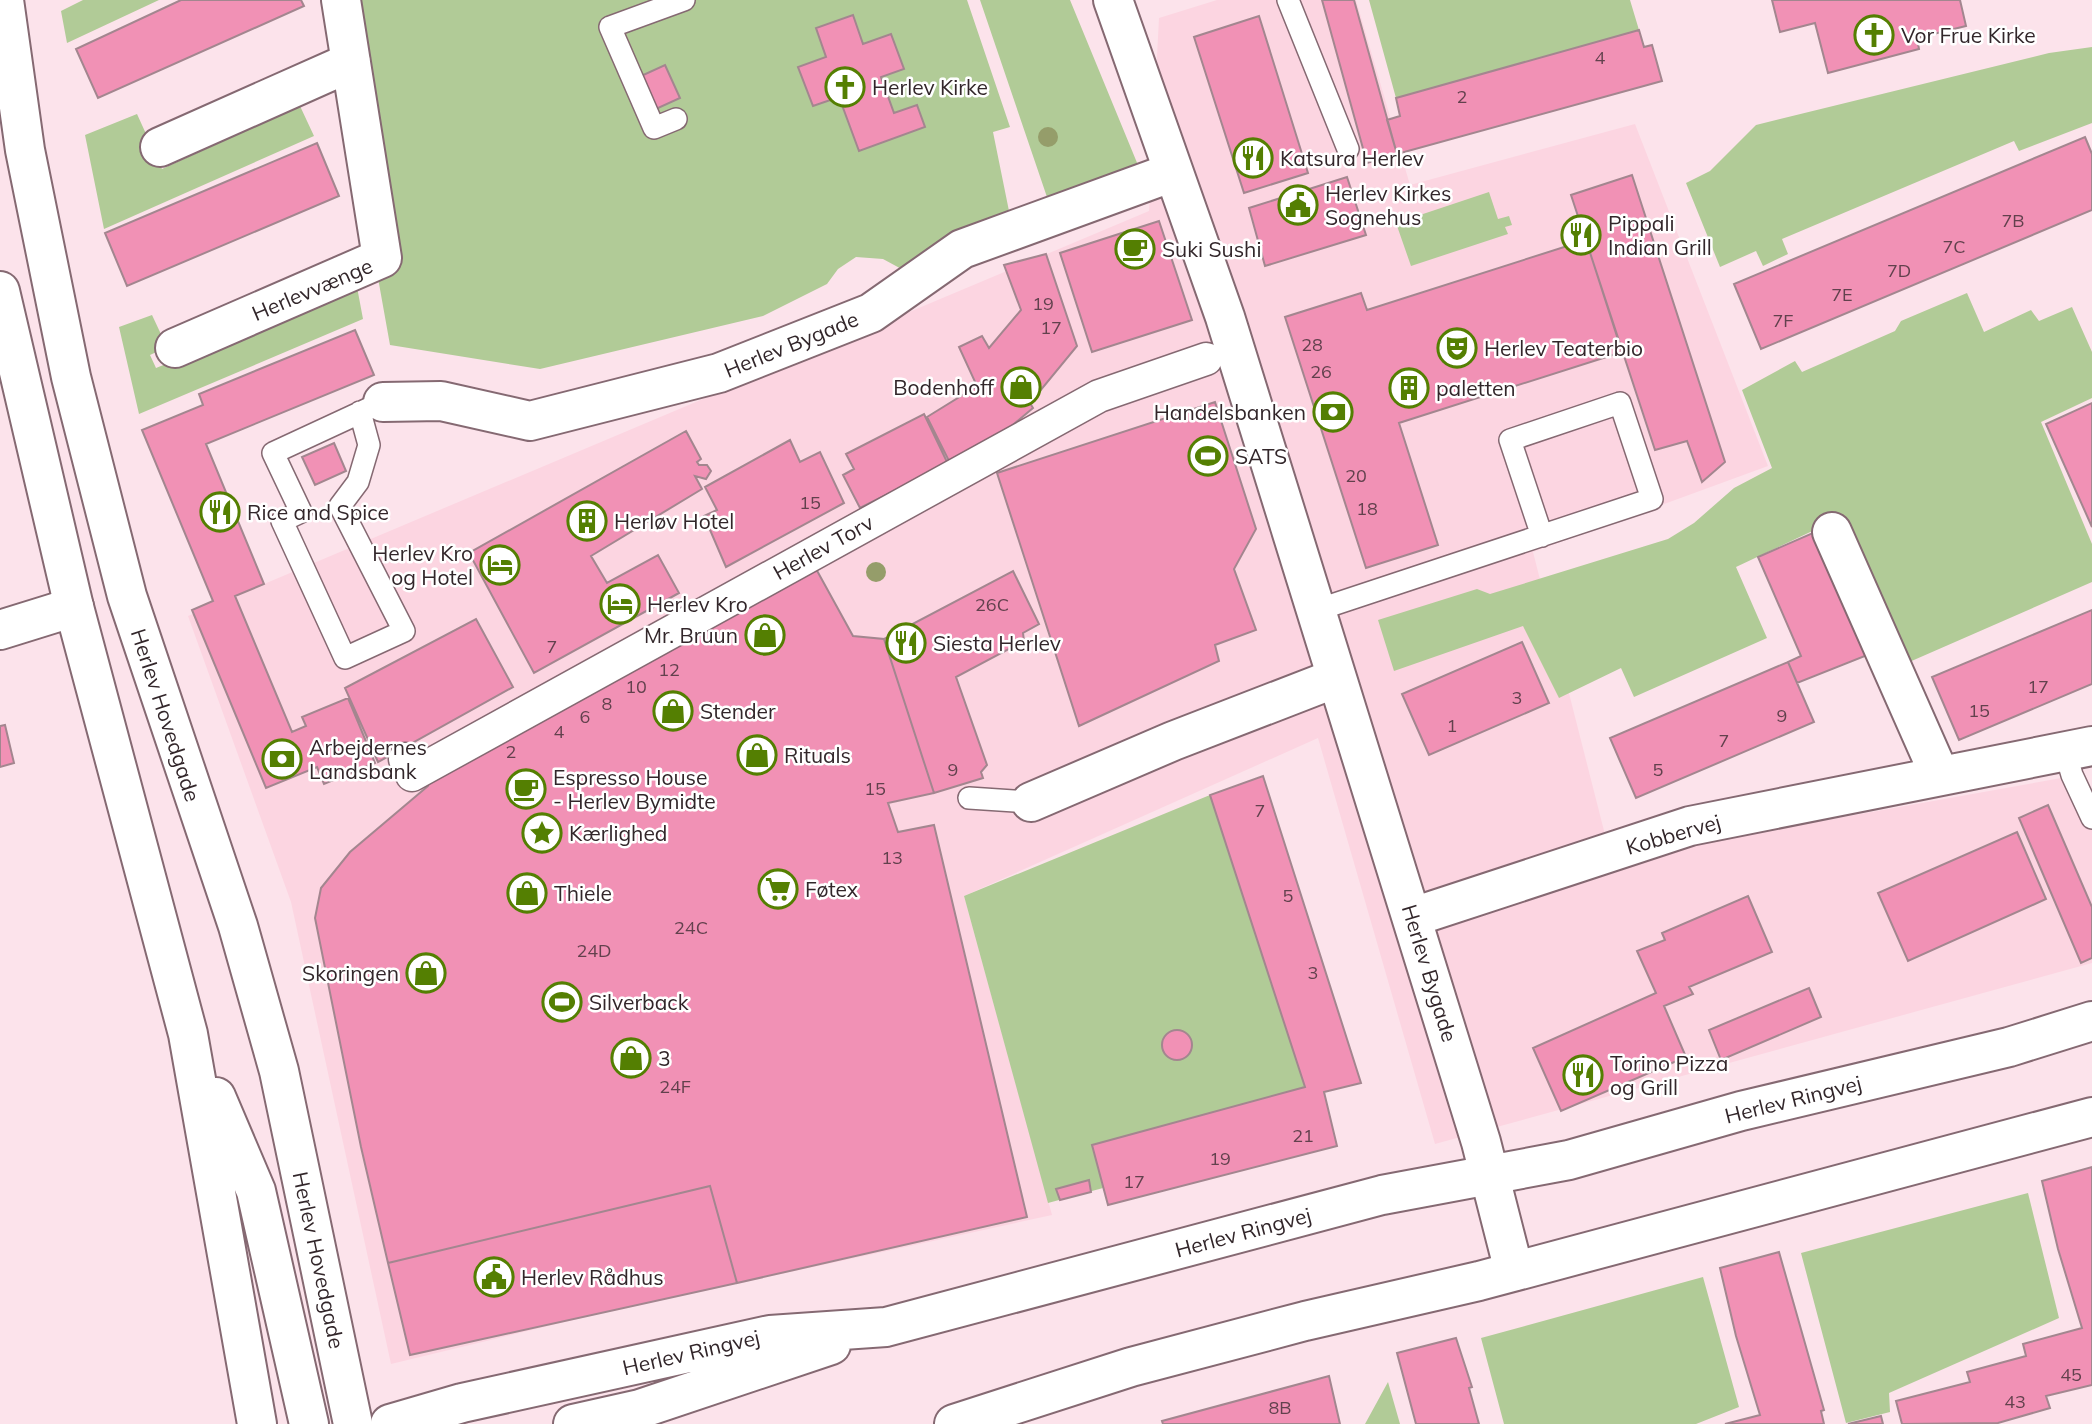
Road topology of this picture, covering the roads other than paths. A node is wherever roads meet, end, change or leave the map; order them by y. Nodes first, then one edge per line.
1 (4, 0) edge
2 (341, 0) edge
3 (684, 0) edge
4 (1113, 0) edge
5 (1288, 0) edge
6 (351, 62) junction
7 (676, 119) dead end
8 (160, 147) dead end
9 (1348, 149) dead end
10 (1173, 172) junction
11 (0, 291) edge
12 (175, 348) dead end
13 (1206, 359) dead end
14 (372, 407) junction
15 (1832, 532) dead end
16 (1542, 536) junction
17 (74, 607) junction
18 (1314, 611) junction
19 (0, 631) edge
20 (1336, 678) junction
21 (2079, 749) edge
22 (409, 767) dead end
23 (1940, 776) junction
24 (969, 798) dead end
25 (1031, 802) joint
26 (2092, 818) edge
27 (1413, 917) junction
28 (2092, 1021) edge
29 (188, 1034) junction
30 (2092, 1117) edge
31 (1490, 1177) junction
32 (1514, 1271) junction
33 (886, 1327) junction
34 (257, 1424) edge
35 (309, 1424) edge
36 (353, 1424) edge
37 (390, 1424) edge
38 (573, 1424) edge
39 (954, 1424) edge

1 - 36 main road, Herlev Hovedgade
2 - 6 main road, Herlevvænge
3 - 7 lane
4 - 10 main road, Herlev Bygade
5 - 9 lane
6 - 8 main road
6 - 12 main road, Herlevvænge
10 - 14 main road, Herlev Bygade
10 - 18 main road, Herlev Bygade
11 - 17 main road
13 - 22 street, Herlev Torv
14 - 14 lane
15 - 23 main road
16 - 16 lane
16 - 18 lane
17 - 19 main road
17 - 29 main road
18 - 20 main road, Herlev Bygade
20 - 25 main road
20 - 27 main road, Herlev Bygade
21 - 23 main road, Kobbervej
21 - 26 lane
23 - 27 main road, Kobbervej
24 - 25 lane
27 - 31 main road, Herlev Bygade
28 - 31 main road, Herlev Ringvej
29 - 34 main road
29 - 35 main road
30 - 32 main road
31 - 32 main road, Herlev Bygade
31 - 33 main road, Herlev Ringvej
32 - 39 main road
33 - 37 main road, Herlev Ringvej
33 - 38 main road

